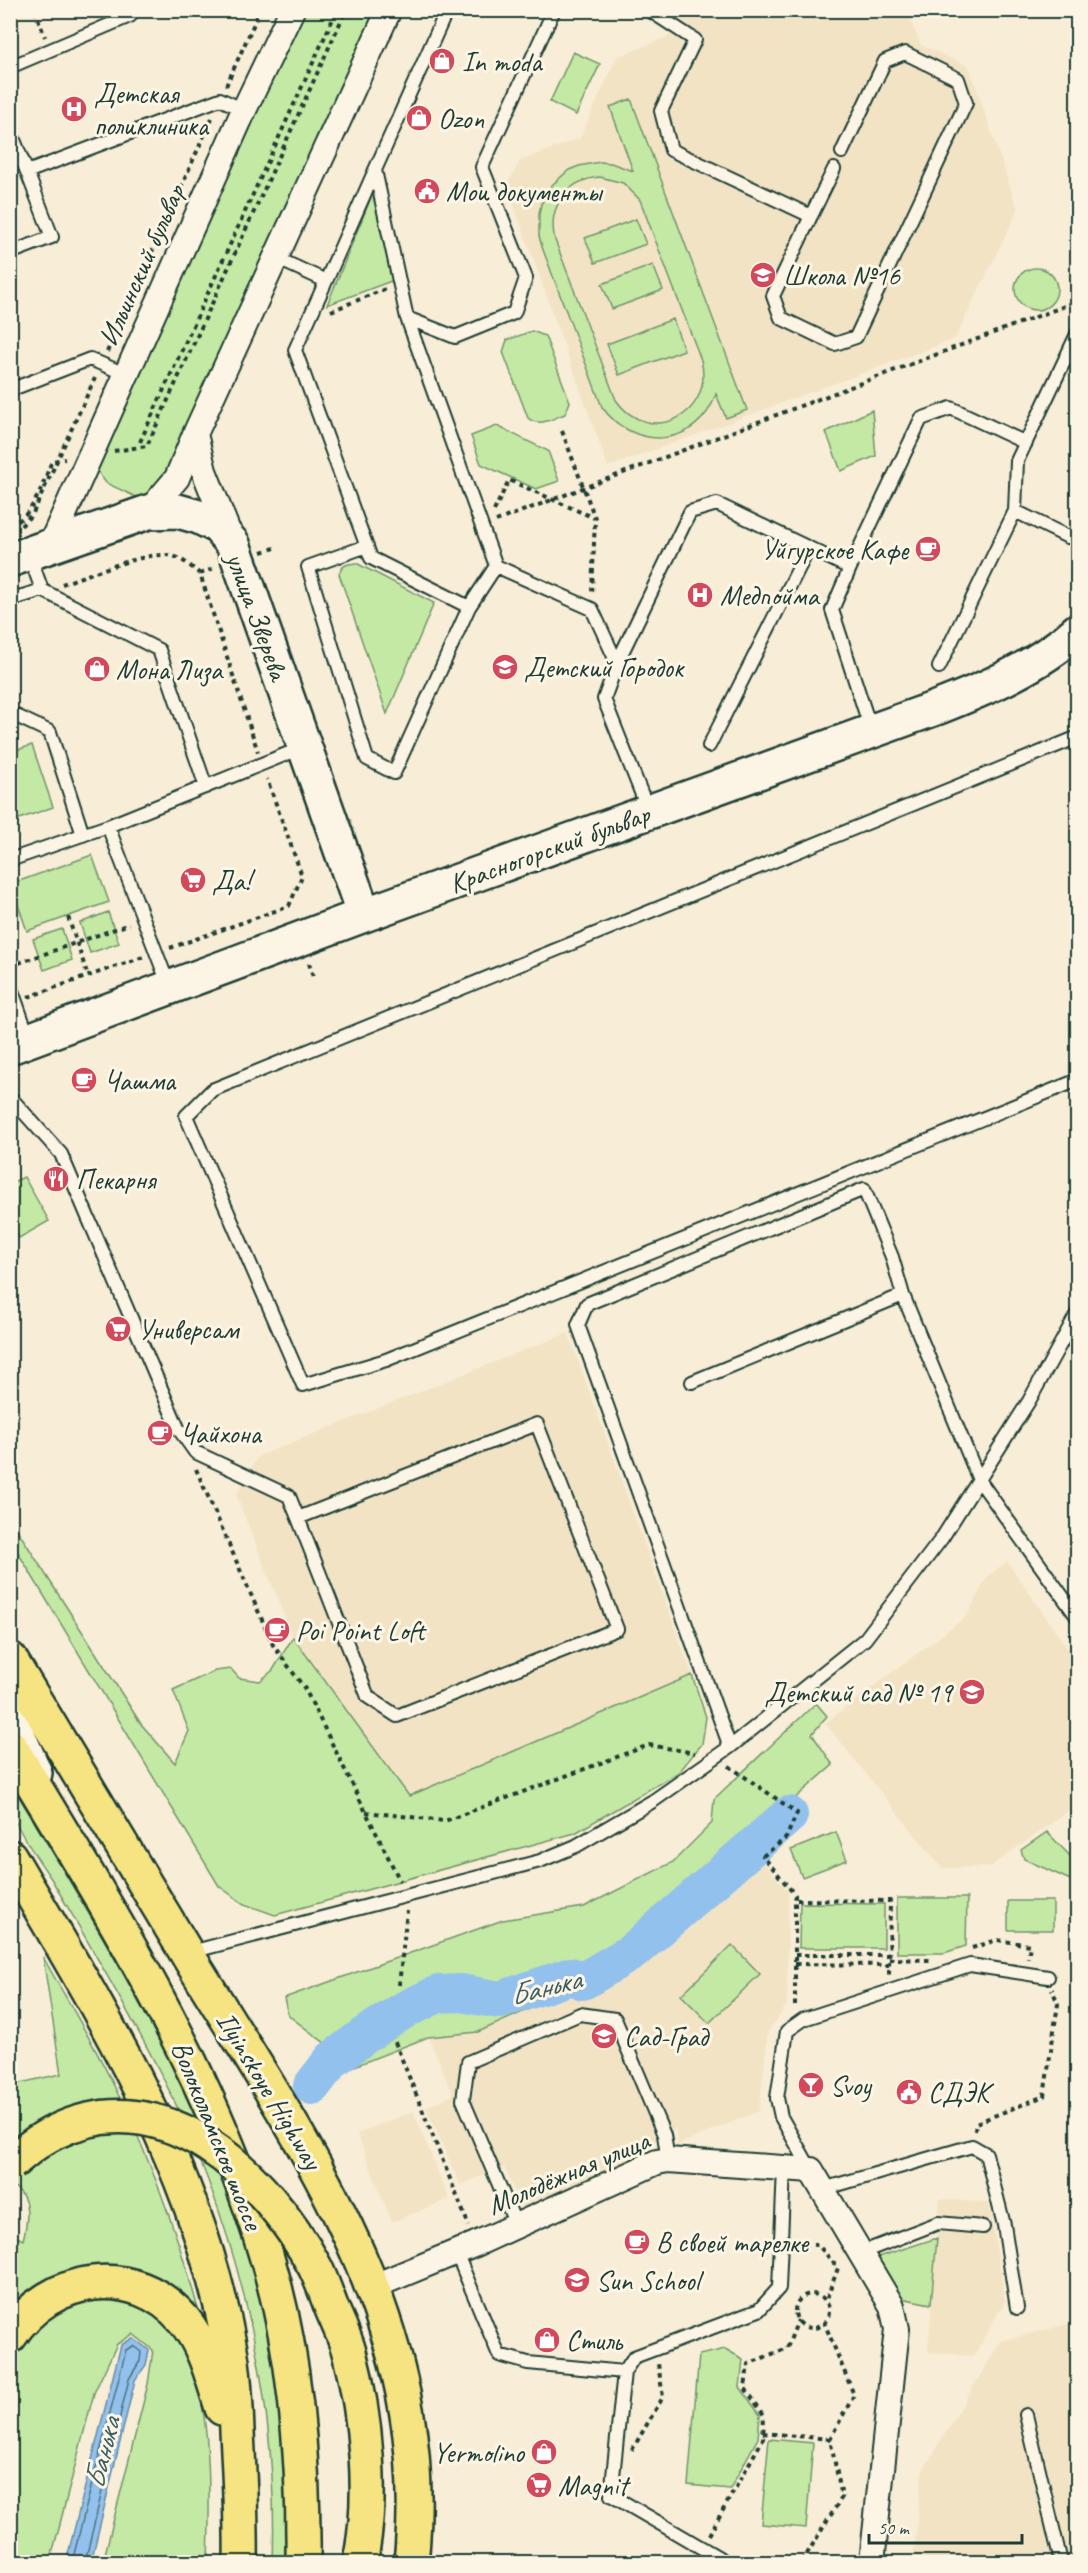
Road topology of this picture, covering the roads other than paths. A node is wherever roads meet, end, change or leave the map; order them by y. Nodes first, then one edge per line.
1 (132, 10) edge
2 (292, 10) edge
3 (389, 10) edge
4 (447, 10) edge
5 (554, 10) edge
6 (649, 10) edge
7 (1075, 10) edge
8 (1077, 14) edge
9 (10, 67) edge
10 (244, 110) junction
11 (10, 130) edge
12 (842, 152) dead end
13 (834, 168) dead end
14 (375, 170) junction
15 (27, 172) junction
16 (811, 216) junction
17 (10, 253) edge
18 (276, 258) junction
19 (326, 281) junction
20 (407, 318) junction
21 (1077, 332) edge
22 (125, 374) junction
23 (10, 390) edge
24 (195, 434) junction
25 (1026, 443) junction
26 (1015, 511) junction
27 (148, 512) junction
28 (1077, 534) edge
29 (233, 544) junction
30 (367, 546) junction
31 (25, 547) edge
32 (809, 548) junction
33 (496, 566) junction
34 (850, 567) junction
35 (42, 590) junction
36 (10, 600) edge
37 (468, 607) junction
38 (1077, 630) edge
39 (617, 663) junction
40 (939, 667) dead end
41 (10, 713) edge
42 (872, 731) junction
43 (1077, 737) edge
44 (709, 746) dead end
45 (304, 747) junction
46 (206, 787) junction
47 (649, 812) junction
48 (108, 826) junction
49 (83, 835) junction
50 (10, 860) edge
51 (364, 915) junction
52 (10, 985) edge
53 (169, 988) junction
54 (20, 1043) edge
55 (1077, 1080) edge
56 (10, 1097) edge
57 (903, 1295) junction
58 (1077, 1312) edge
59 (692, 1382) dead end
60 (979, 1480) junction
61 (298, 1518) junction
62 (1077, 1618) edge
63 (10, 1659) edge
64 (10, 1717) edge
65 (10, 1746) edge
66 (730, 1747) junction
67 (56, 1822) junction
68 (10, 1857) edge
69 (187, 1953) junction
70 (1048, 1977) road end
71 (668, 2160) junction
72 (10, 2164) edge
73 (784, 2168) junction
74 (817, 2179) junction
75 (516, 2225) junction
76 (982, 2227) dead end
77 (466, 2248) junction
78 (860, 2253) junction
79 (372, 2287) junction
80 (1017, 2308) dead end
81 (10, 2336) edge
82 (624, 2372) junction
83 (1026, 2415) dead end
84 (239, 2465) junction
85 (241, 2562) edge
86 (303, 2562) edge
87 (360, 2562) edge
88 (411, 2562) edge
89 (726, 2562) edge
90 (872, 2562) edge
91 (1061, 2562) edge

1 - 9 lane
2 - 10 street, Ильинский бульвар
3 - 18 street
4 - 14 lane
5 - 20 lane
6 - 16 lane
7 - 8 lane
10 - 15 lane
10 - 22 street, Ильинский бульвар
11 - 15 lane
12 - 16 lane
13 - 16 lane
14 - 19 lane
14 - 20 lane
15 - 17 lane
18 - 19 lane
18 - 24 street
19 - 30 lane
20 - 33 lane
21 - 25 lane
22 - 23 lane
22 - 31 street, Ильинский бульвар
24 - 27 street
24 - 29 street
25 - 26 lane
25 - 34 lane
26 - 28 lane
26 - 40 lane
27 - 29 main road, улица Зверева
27 - 31 main road, улица Зверева
29 - 45 main road, улица Зверева
30 - 37 lane
30 - 37 lane
31 - 35 lane
32 - 34 lane
32 - 39 lane
32 - 44 lane
33 - 37 lane
33 - 39 lane
34 - 42 lane
35 - 36 lane
35 - 46 lane
38 - 42 main road, Красногорский бульвар
39 - 47 lane
41 - 49 lane
42 - 47 main road, Красногорский бульвар
43 - 55 lane
45 - 46 lane
45 - 51 main road, улица Зверева
46 - 48 lane
47 - 51 main road, Красногорский бульвар
48 - 49 lane
48 - 53 lane
49 - 50 lane
51 - 53 main road, Красногорский бульвар
52 - 54 lane
53 - 54 main road, Красногорский бульвар
56 - 61 lane
57 - 59 lane
57 - 60 lane
57 - 66 lane
58 - 60 lane
60 - 62 lane
60 - 66 lane
61 - 61 lane
63 - 69 main road, Ilyinskoye Highway
64 - 67 main road
65 - 67 main road, Волоколамское шоссе
66 - 69 lane
67 - 86 main road, Волоколамское шоссе
68 - 84 main road, Волоколамское шоссе
69 - 79 main road, Ilyinskoye Highway
70 - 74 lane
71 - 73 street, Молодёжная улица
71 - 75 street, Молодёжная улица
71 - 75 lane
72 - 87 main road, bridge
73 - 74 street, Молодёжная улица
73 - 82 lane
74 - 78 street
74 - 80 lane
75 - 77 street, Молодёжная улица
76 - 78 lane
77 - 79 street, Молодёжная улица
77 - 82 lane
78 - 90 street
79 - 88 main road, Ilyinskoye Highway
81 - 84 main road
82 - 89 lane
83 - 91 lane
84 - 85 main road, Волоколамское шоссе

